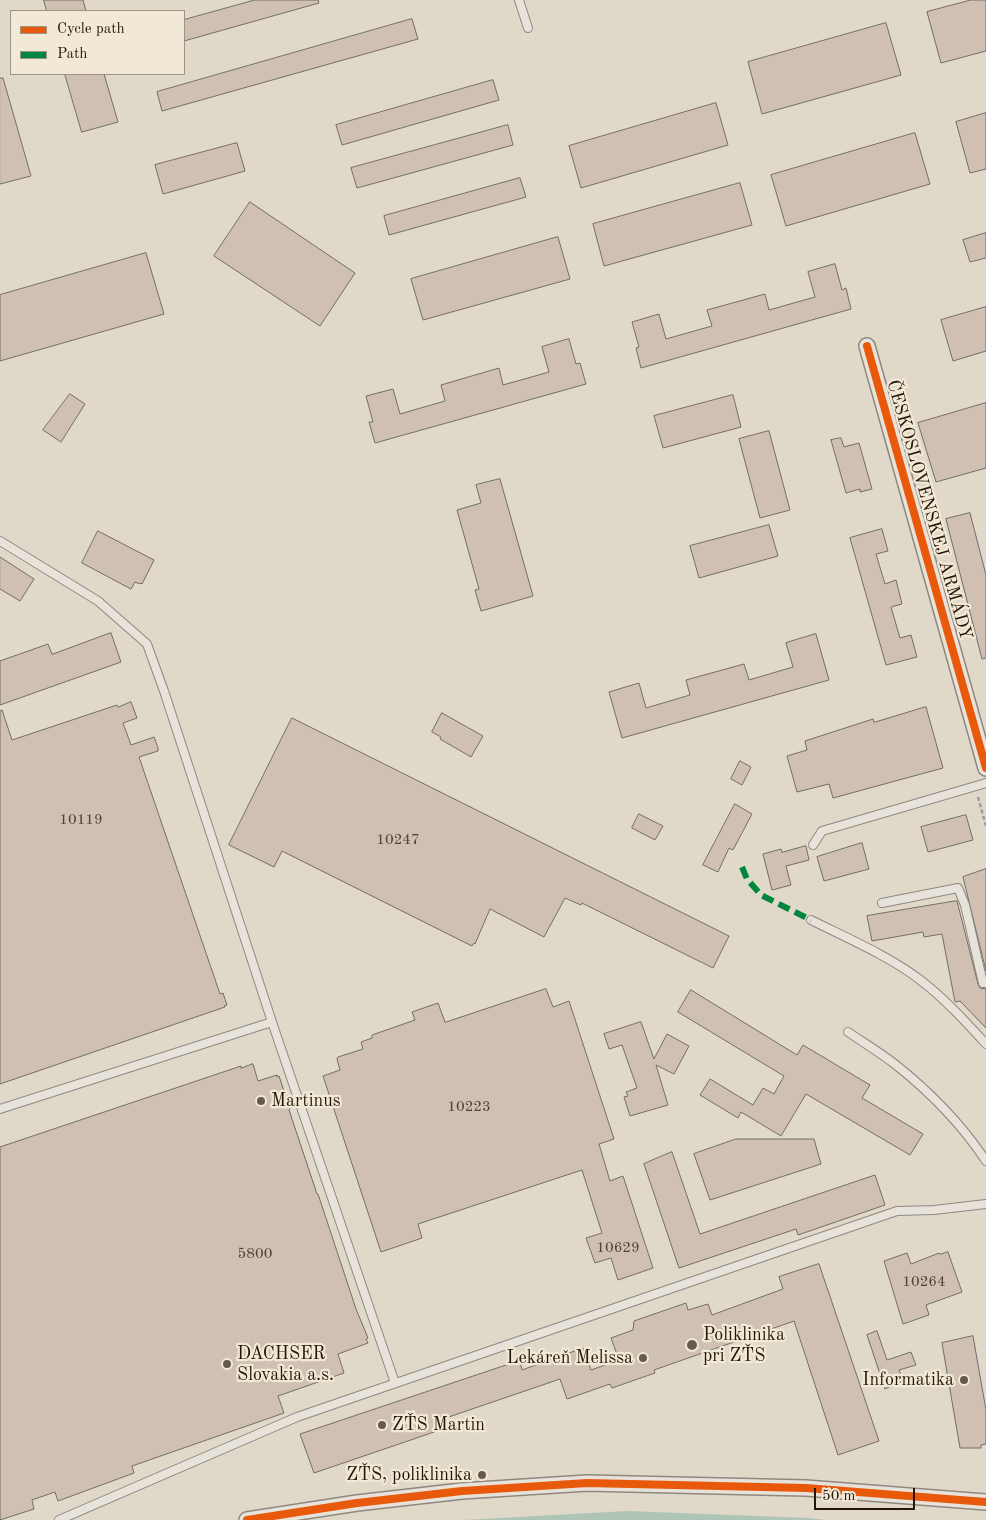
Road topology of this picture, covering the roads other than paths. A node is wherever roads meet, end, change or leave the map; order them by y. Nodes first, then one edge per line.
1 (519, 0) edge
2 (528, 28) dead end
3 (867, 346) dead end
4 (0, 541) edge
5 (986, 768) edge
6 (986, 783) edge
7 (813, 846) dead end
8 (882, 903) dead end
9 (811, 920) dead end
10 (986, 983) edge
11 (272, 1022) junction
12 (848, 1032) dead end
13 (986, 1044) edge
14 (0, 1109) edge
15 (986, 1161) edge
16 (986, 1204) edge
17 (395, 1383) junction
18 (986, 1502) edge
19 (58, 1520) edge
20 (247, 1520) edge

1 - 2 lane
3 - 5 street, ČESKOSLOVENSKEJ ARMÁDY
4 - 11 lane
6 - 7 lane
8 - 10 lane
9 - 13 lane
11 - 14 lane
11 - 17 lane
12 - 15 lane
16 - 17 lane
17 - 19 lane
18 - 20 street

